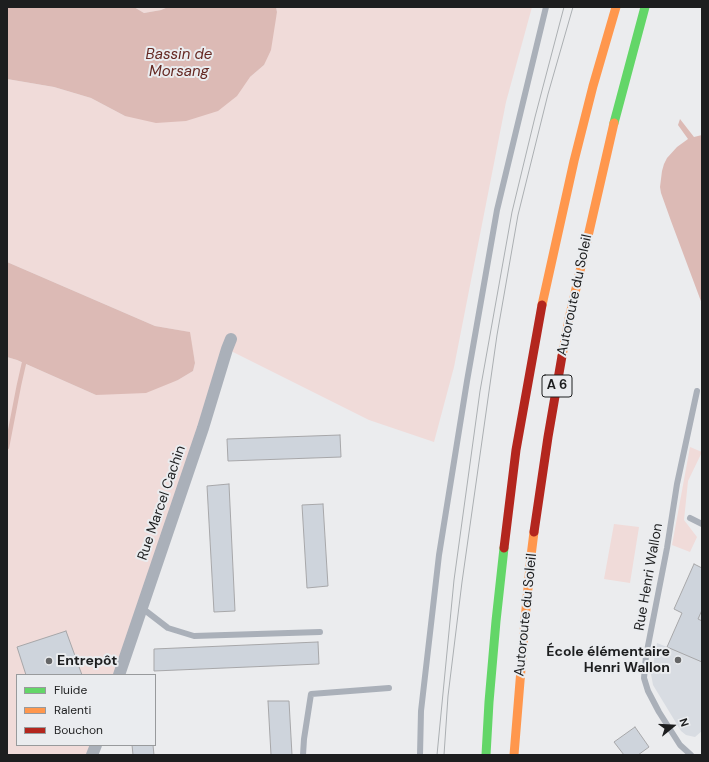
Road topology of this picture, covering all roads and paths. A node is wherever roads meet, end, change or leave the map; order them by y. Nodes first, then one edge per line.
1 (546, 7) edge
2 (616, 7) edge
3 (645, 7) edge
4 (231, 339) dead end
5 (697, 391) dead end
6 (690, 518) dead end
7 (702, 524) edge
8 (142, 608) junction
9 (320, 632) dead end
10 (119, 674) edge
11 (389, 688) dead end
12 (303, 755) edge
13 (420, 755) edge
14 (486, 755) edge
15 (514, 755) edge
16 (691, 755) edge

1 - 13 lane
2 - 14 highway, Autoroute du Soleil / A 6
3 - 15 highway, Autoroute du Soleil / A 6
4 - 8 street, Rue Marcel Cachin
5 - 16 lane, Rue Henri Wallon
6 - 7 lane
8 - 9 lane
8 - 10 street, Rue Marcel Cachin
11 - 12 lane

